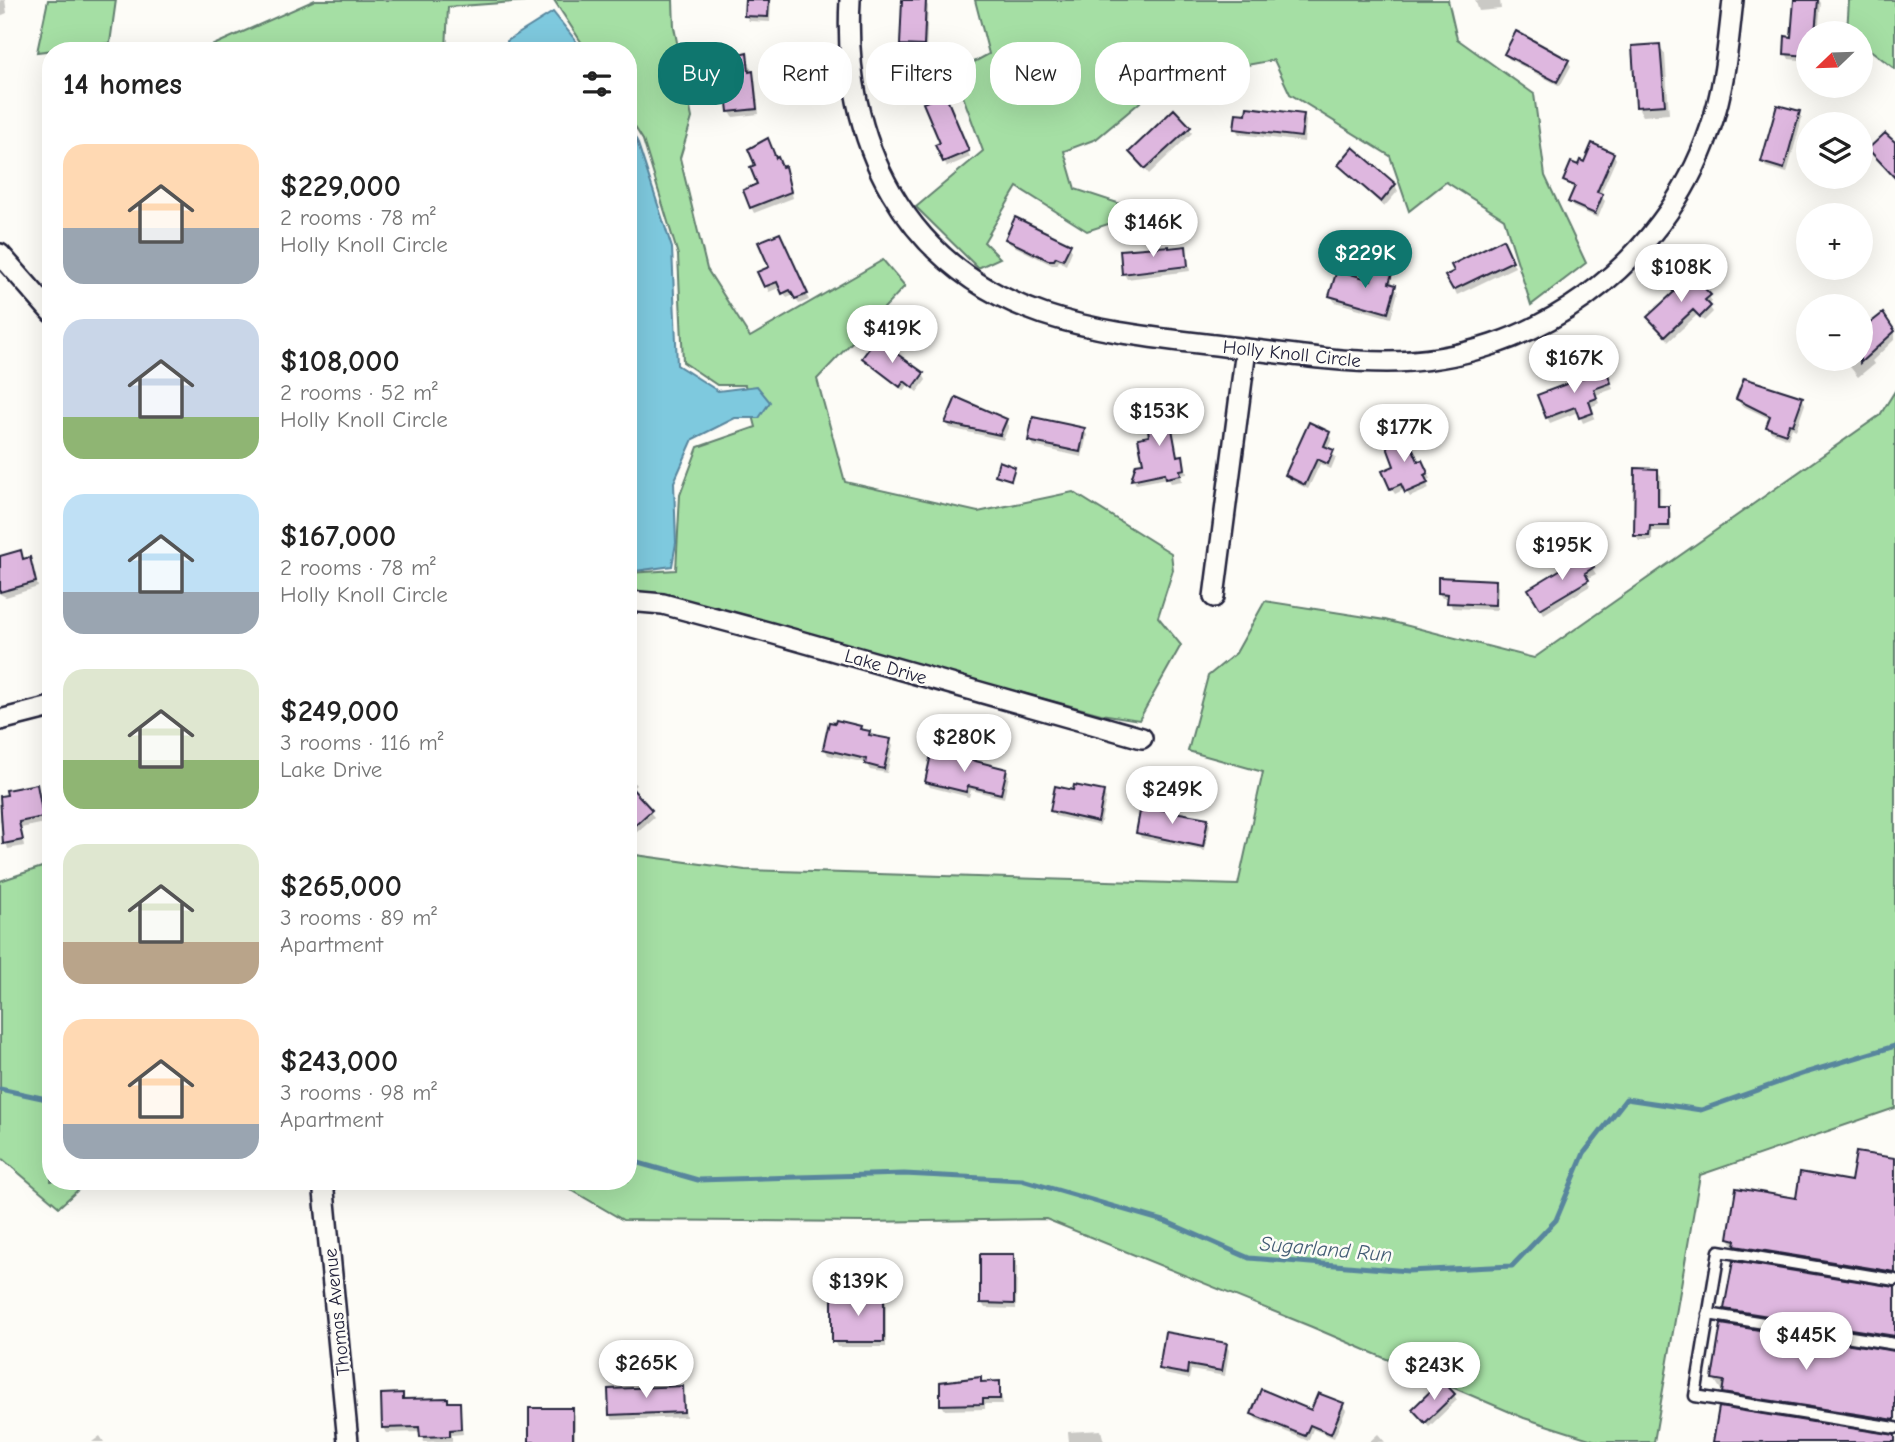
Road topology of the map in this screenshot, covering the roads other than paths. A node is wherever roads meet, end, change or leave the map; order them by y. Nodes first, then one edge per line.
1 (850, 0) edge
2 (1733, 0) edge
3 (0, 254) edge
4 (42, 302) edge
5 (1246, 349) junction
6 (1214, 597) dead end
7 (637, 602) edge
8 (42, 709) edge
9 (0, 720) edge
10 (1143, 738) dead end
11 (324, 1190) edge
12 (1895, 1280) edge
13 (1708, 1314) junction
14 (1895, 1345) edge
15 (1895, 1428) edge
16 (348, 1442) edge

1 - 5 street, Holly Knoll Circle
2 - 5 street, Holly Knoll Circle
3 - 4 street
5 - 6 street
7 - 10 street, Lake Drive
8 - 9 street
11 - 16 street, Thomas Avenue
12 - 13 lane
13 - 14 lane
13 - 15 lane

